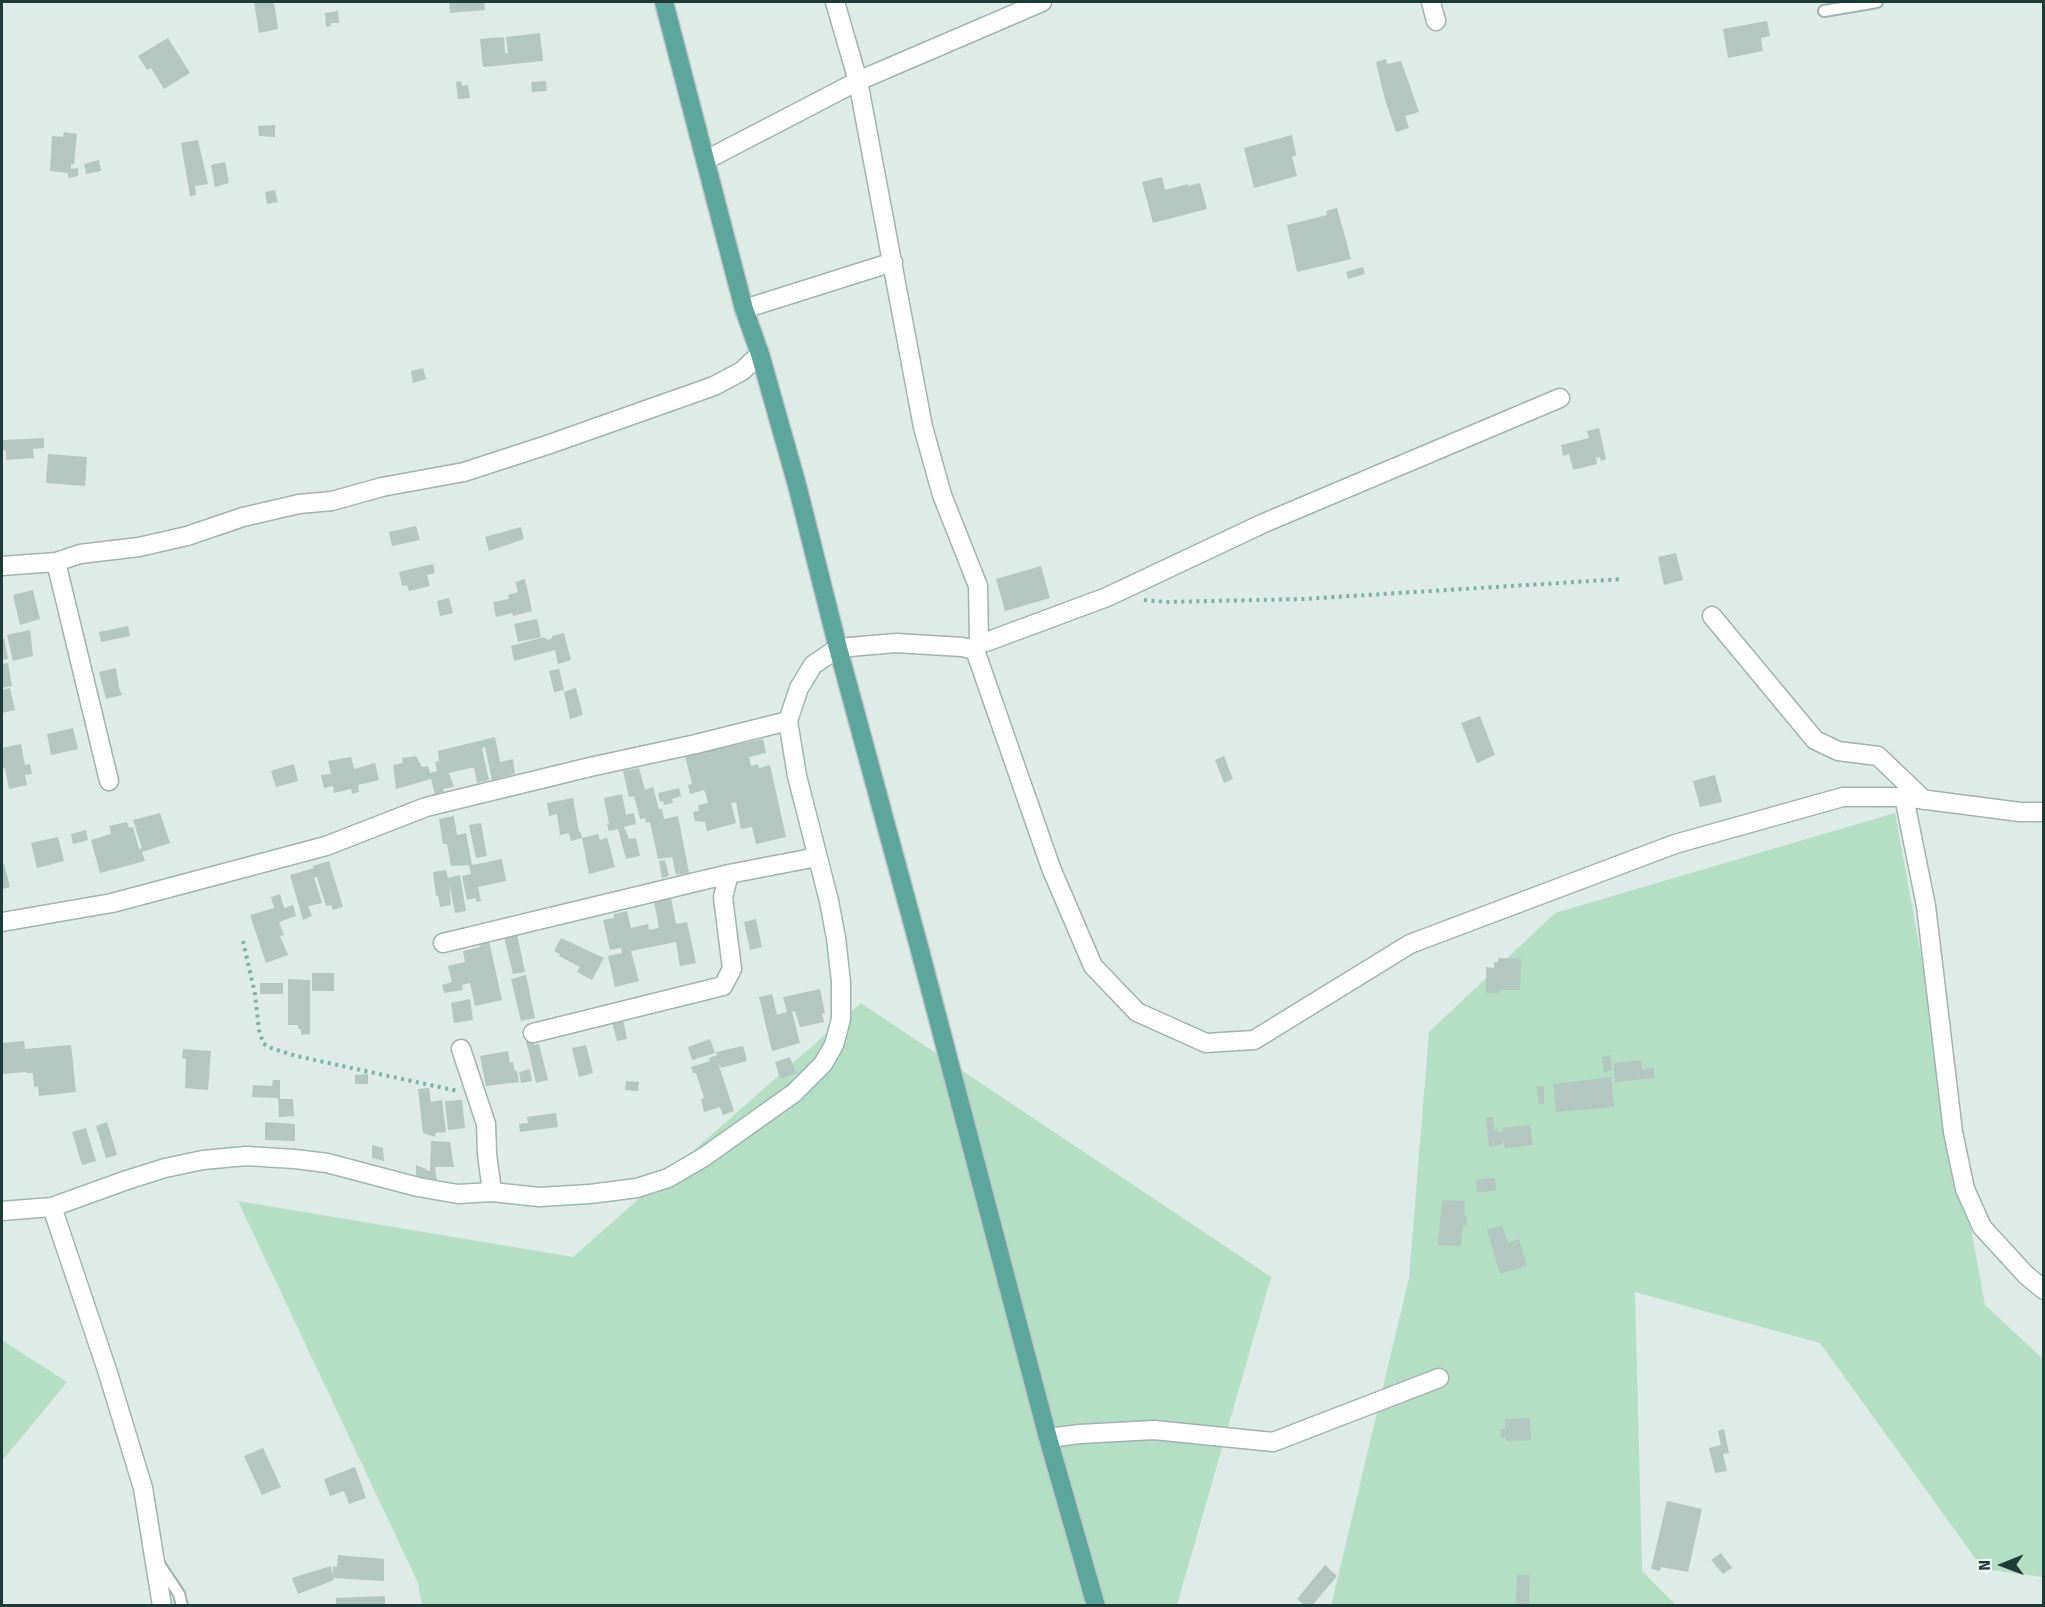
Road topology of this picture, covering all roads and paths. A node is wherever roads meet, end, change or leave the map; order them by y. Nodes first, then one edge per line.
1 (664, 2) edge
2 (835, 2) edge
3 (1042, 2) edge
4 (1431, 2) edge
5 (1877, 2) edge
6 (1824, 11) dead end
7 (1436, 21) dead end
8 (858, 81) junction
9 (706, 160) junction
10 (893, 262) junction
11 (744, 309) junction
12 (760, 354) junction
13 (1560, 398) dead end
14 (56, 562) junction
15 (2, 566) edge
16 (1623, 579) dead end
17 (1143, 600) dead end
18 (1712, 616) dead end
19 (977, 645) junction
20 (838, 648) junction
21 (788, 721) junction
22 (109, 781) dead end
23 (1904, 797) junction
24 (1924, 800) junction
25 (2043, 812) edge
26 (817, 857) junction
27 (729, 874) junction
28 (2, 922) edge
29 (243, 941) dead end
30 (443, 943) dead end
31 (533, 1033) dead end
32 (461, 1049) dead end
33 (477, 1101) junction
34 (492, 1192) junction
35 (52, 1207) junction
36 (2, 1211) edge
37 (2043, 1290) edge
38 (1439, 1378) dead end
39 (1048, 1438) junction
40 (153, 1555) junction
41 (162, 1605) edge
42 (182, 1605) edge
43 (1096, 1605) edge

1 - 9 main road
2 - 8 street
3 - 8 street
4 - 7 street
5 - 6 lane
8 - 9 street
8 - 10 street
9 - 11 main road
10 - 11 street
10 - 19 street
11 - 12 main road
12 - 14 street
12 - 20 main road
13 - 19 street
14 - 15 street
14 - 22 street
16 - 17 path
18 - 24 street
19 - 20 street
19 - 23 street
20 - 21 street
20 - 39 main road
21 - 26 street
21 - 28 street
23 - 24 street
23 - 37 street
24 - 25 street
26 - 27 street
26 - 34 street
27 - 30 street
27 - 31 street
29 - 33 path
32 - 33 street
33 - 34 street
34 - 35 street
35 - 36 street
35 - 40 street
38 - 39 street
39 - 43 main road
40 - 41 street
40 - 42 lane

